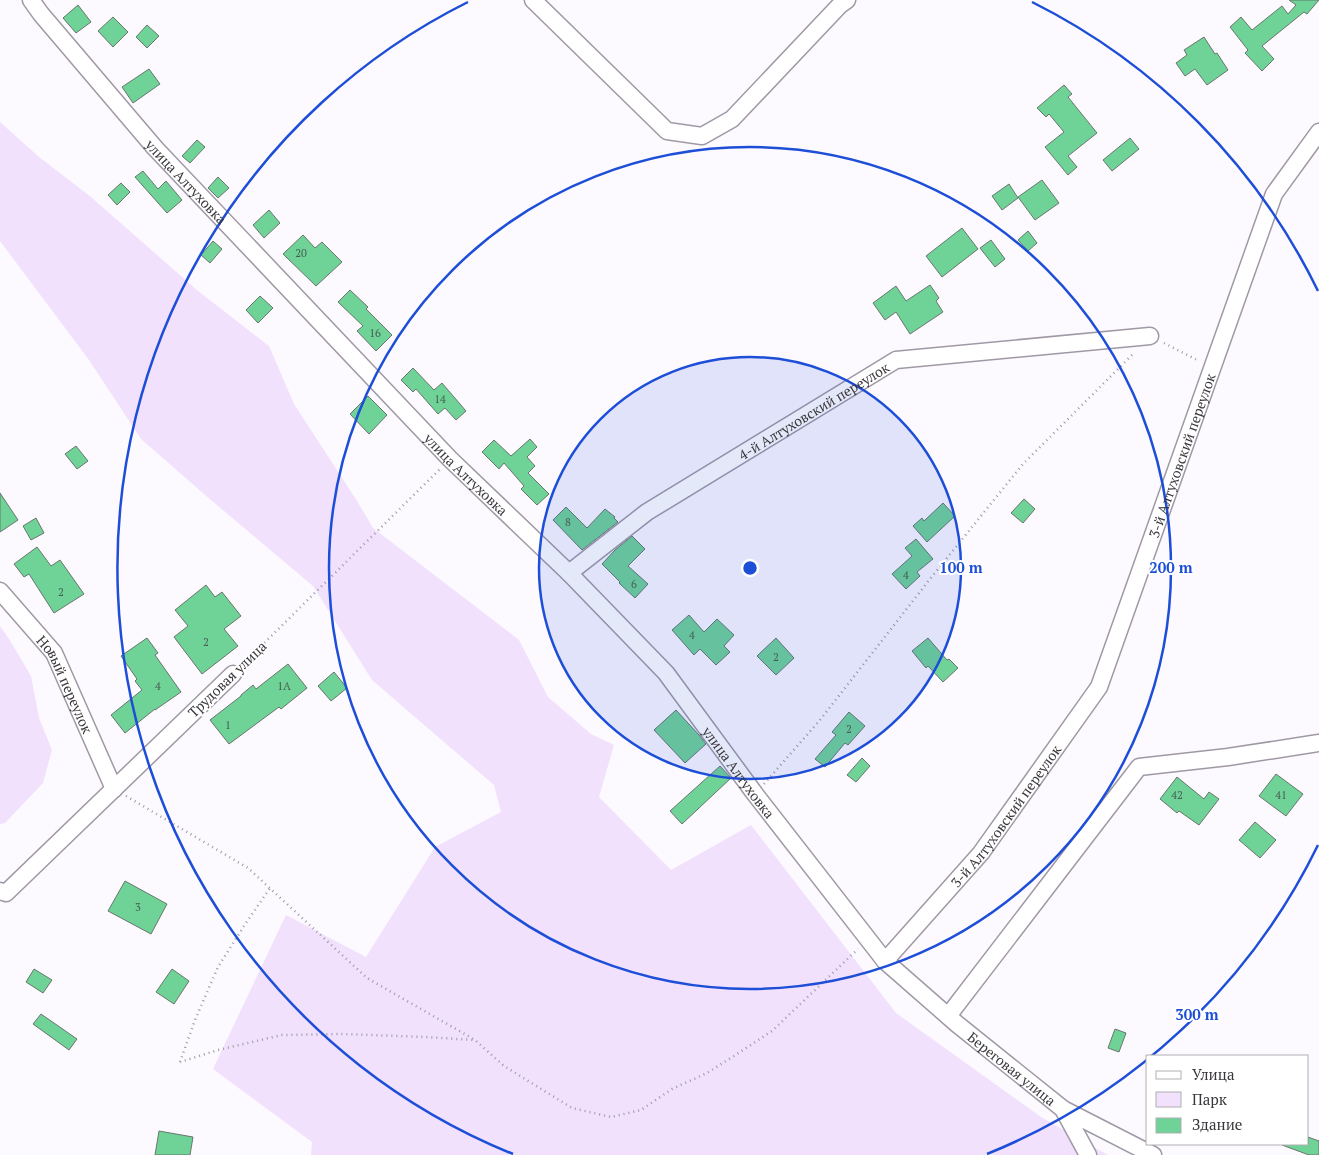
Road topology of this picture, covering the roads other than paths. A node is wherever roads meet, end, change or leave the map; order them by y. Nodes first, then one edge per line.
1 (31, 0) edge
2 (533, 0) edge
3 (847, 0) edge
4 (1319, 132) edge
5 (1150, 336) road end
6 (569, 573) junction
7 (0, 591) edge
8 (233, 674) road end
9 (1319, 743) edge
10 (114, 789) junction
11 (0, 891) edge
12 (885, 961) junction
13 (948, 1016) junction
14 (1063, 1109) junction
15 (1088, 1155) edge
16 (1153, 1155) edge

1 - 6 street, улица Алтуховка
2 - 3 street
4 - 12 street, 3-й Алтуховский переулок
5 - 6 street, 4-й Алтуховский переулок
6 - 12 street, улица Алтуховка
7 - 10 street, Новый переулок
8 - 10 street, Трудовая улица
9 - 13 street
10 - 11 street, Трудовая улица
12 - 13 street, Береговая улица
13 - 14 street, Береговая улица
14 - 15 street
14 - 16 street, Береговая улица

